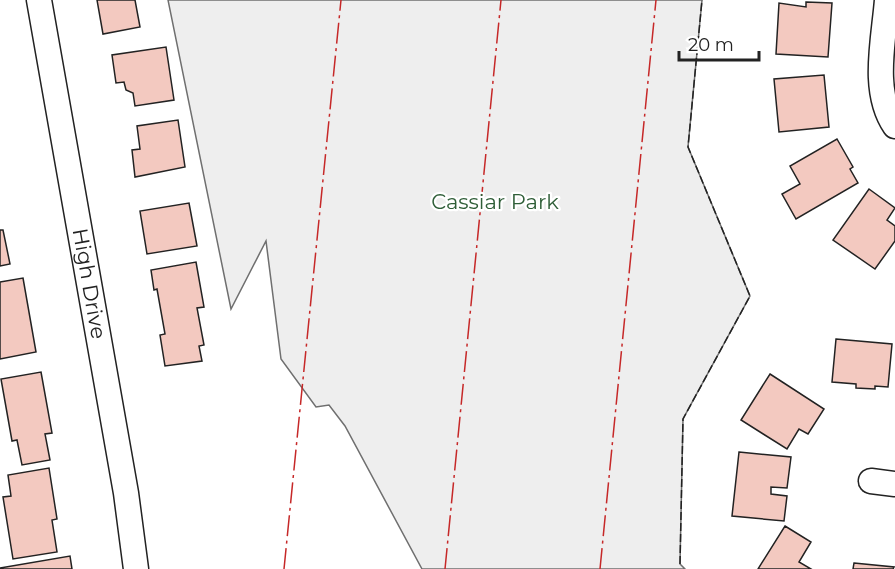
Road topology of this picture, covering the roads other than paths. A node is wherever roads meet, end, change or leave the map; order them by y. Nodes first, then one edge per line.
1 (39, 0) edge
2 (887, 0) edge
3 (895, 126) edge
4 (871, 481) dead end
5 (895, 484) edge
6 (136, 569) edge

1 - 6 street, High Drive
2 - 3 street
4 - 5 street

